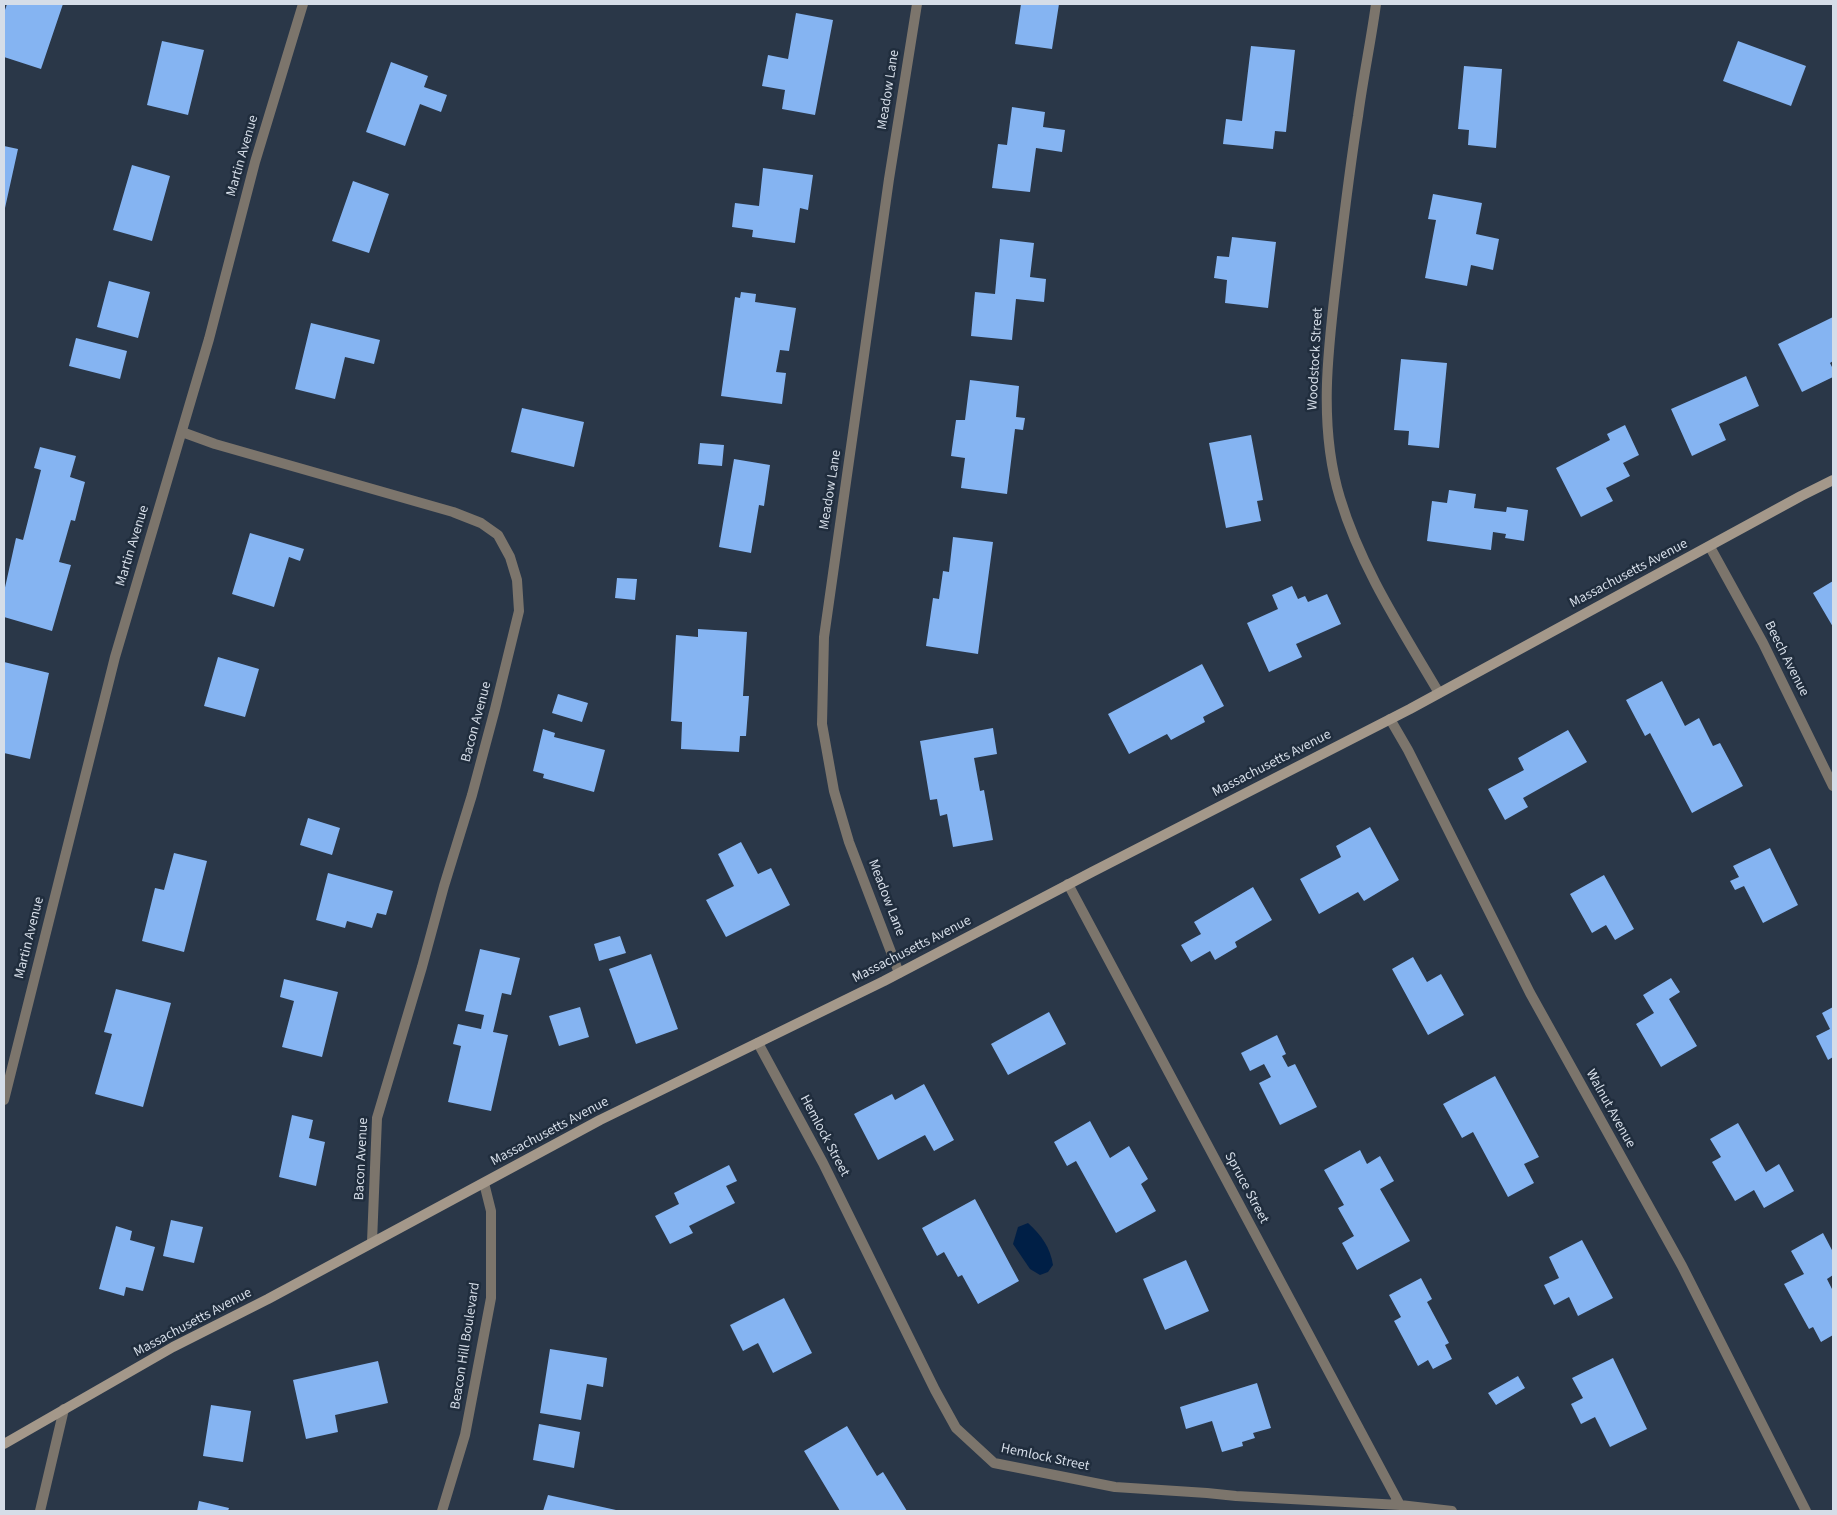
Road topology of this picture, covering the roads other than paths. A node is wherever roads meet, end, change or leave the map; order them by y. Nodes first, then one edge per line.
1 (303, 4) edge
2 (917, 4) edge
3 (1376, 4) edge
4 (182, 432) junction
5 (1833, 480) edge
6 (1710, 547) junction
7 (1439, 693) junction
8 (1390, 719) junction
9 (1833, 786) edge
10 (1068, 884) junction
11 (899, 972) junction
12 (758, 1043) junction
13 (4, 1100) edge
14 (484, 1183) junction
15 (372, 1242) junction
16 (64, 1409) junction
17 (4, 1444) edge
18 (1400, 1505) junction
19 (40, 1511) edge
20 (442, 1511) edge
21 (1452, 1511) edge
22 (1806, 1511) edge

1 - 4 street, Martin Avenue
2 - 11 street, Meadow Lane
3 - 7 street, Woodstock Street
4 - 13 street, Martin Avenue
4 - 15 street, Bacon Avenue
5 - 6 main road, Massachusetts Avenue
6 - 7 main road, Massachusetts Avenue
6 - 9 street, Beech Avenue
7 - 8 main road, Massachusetts Avenue
8 - 10 main road, Massachusetts Avenue
8 - 22 street, Walnut Avenue
10 - 11 main road, Massachusetts Avenue
10 - 18 street, Spruce Street
11 - 12 main road, Massachusetts Avenue
12 - 14 main road, Massachusetts Avenue
12 - 18 street, Hemlock Street
14 - 15 main road, Massachusetts Avenue
14 - 20 street, Beacon Hill Boulevard
15 - 16 main road, Massachusetts Avenue
16 - 17 main road, Massachusetts Avenue
16 - 19 street
18 - 21 street, Hemlock Street

